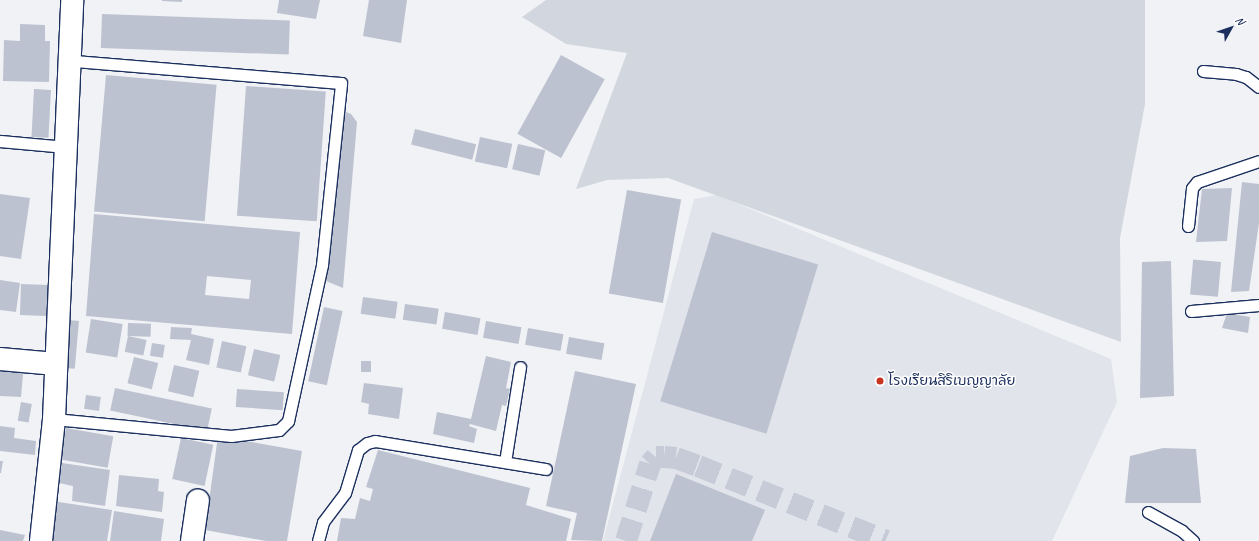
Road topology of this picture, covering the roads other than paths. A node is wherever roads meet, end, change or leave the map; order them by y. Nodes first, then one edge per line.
1 (72, 0) edge
2 (71, 61) junction
3 (1203, 71) dead end
4 (1259, 87) edge
5 (0, 141) edge
6 (66, 147) junction
7 (1259, 161) edge
8 (1188, 226) dead end
9 (1259, 305) edge
10 (1191, 311) dead end
11 (0, 359) edge
12 (56, 364) junction
13 (520, 367) dead end
14 (54, 419) junction
15 (505, 462) junction
16 (546, 469) dead end
17 (198, 500) dead end
18 (1148, 512) dead end
19 (41, 541) edge
20 (192, 541) edge
21 (318, 541) edge
22 (1193, 541) edge

1 - 2 street
2 - 6 street
2 - 14 lane
3 - 4 lane
5 - 6 lane
6 - 12 street
7 - 8 lane
9 - 10 lane
11 - 12 street
12 - 14 street
13 - 15 lane
14 - 19 street
15 - 16 lane
15 - 21 lane
17 - 20 street
18 - 22 lane

